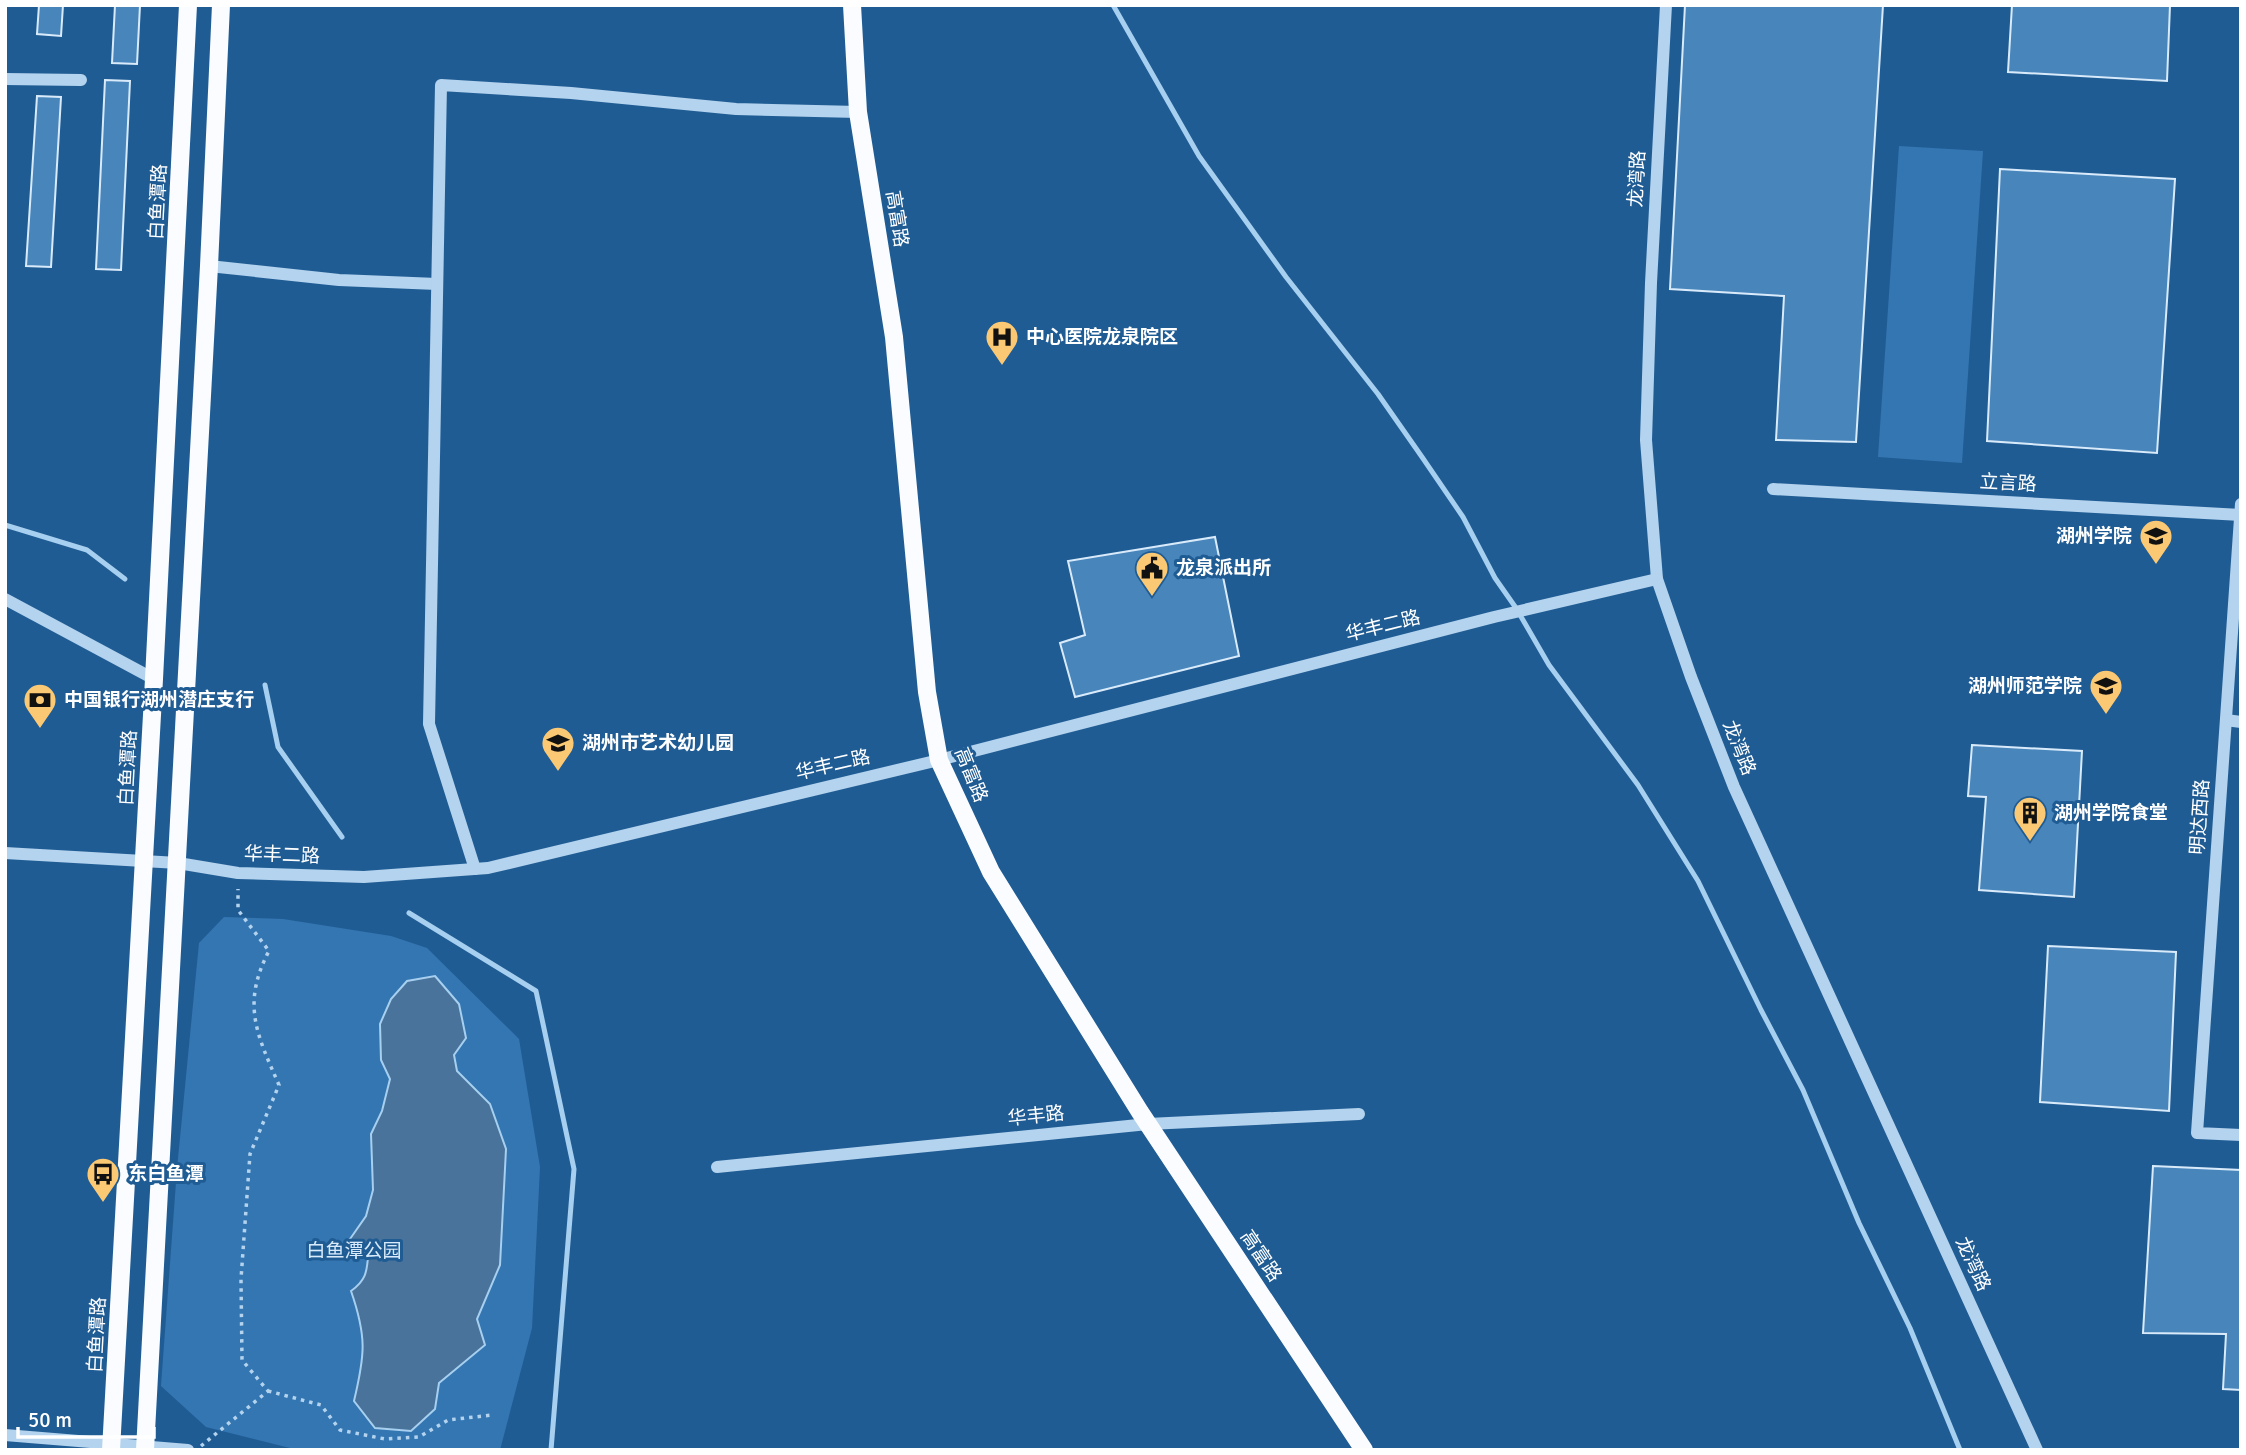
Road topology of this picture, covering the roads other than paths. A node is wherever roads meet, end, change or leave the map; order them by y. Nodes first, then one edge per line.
1 (188, 5) edge
2 (221, 5) edge
3 (852, 5) edge
4 (1666, 5) edge
5 (5, 79) edge
6 (81, 80) dead end
7 (858, 112) junction
8 (209, 266) junction
9 (437, 284) junction
10 (1773, 489) dead end
11 (2241, 504) edge
12 (2240, 515) edge
13 (1657, 579) junction
14 (5, 599) edge
15 (154, 679) junction
16 (2226, 720) junction
17 (2241, 722) edge
18 (939, 760) junction
19 (5, 853) edge
20 (144, 861) junction
21 (177, 863) junction
22 (475, 869) junction
23 (1359, 1114) dead end
24 (1148, 1124) junction
25 (2241, 1135) edge
26 (717, 1167) dead end
27 (5, 1435) edge
28 (111, 1447) edge
29 (145, 1448) edge
30 (188, 1450) edge
31 (1364, 1450) edge
32 (2037, 1450) edge

1 - 15 main road, 白鱼潭路
2 - 8 main road
3 - 7 main road, 高富路
4 - 13 street, 龙湾路
5 - 6 street
7 - 9 street
7 - 18 main road, 高富路
8 - 9 street
8 - 21 main road
9 - 22 street
10 - 12 street, 立言路
11 - 12 street, 明达西路
12 - 16 street, 明达西路
13 - 18 street, 华丰二路
13 - 32 street, 龙湾路
14 - 15 street
15 - 20 main road, 白鱼潭路
16 - 17 street
16 - 25 street, 明达西路
18 - 22 street, 华丰二路
18 - 24 main road, 高富路
19 - 20 street, 华丰二路
20 - 21 street, 华丰二路
20 - 28 main road, 白鱼潭路
21 - 22 street, 华丰二路
21 - 29 main road
23 - 24 street, 华丰路
24 - 26 street, 华丰路
24 - 31 main road, 高富路
27 - 28 street
28 - 29 street
29 - 30 street

